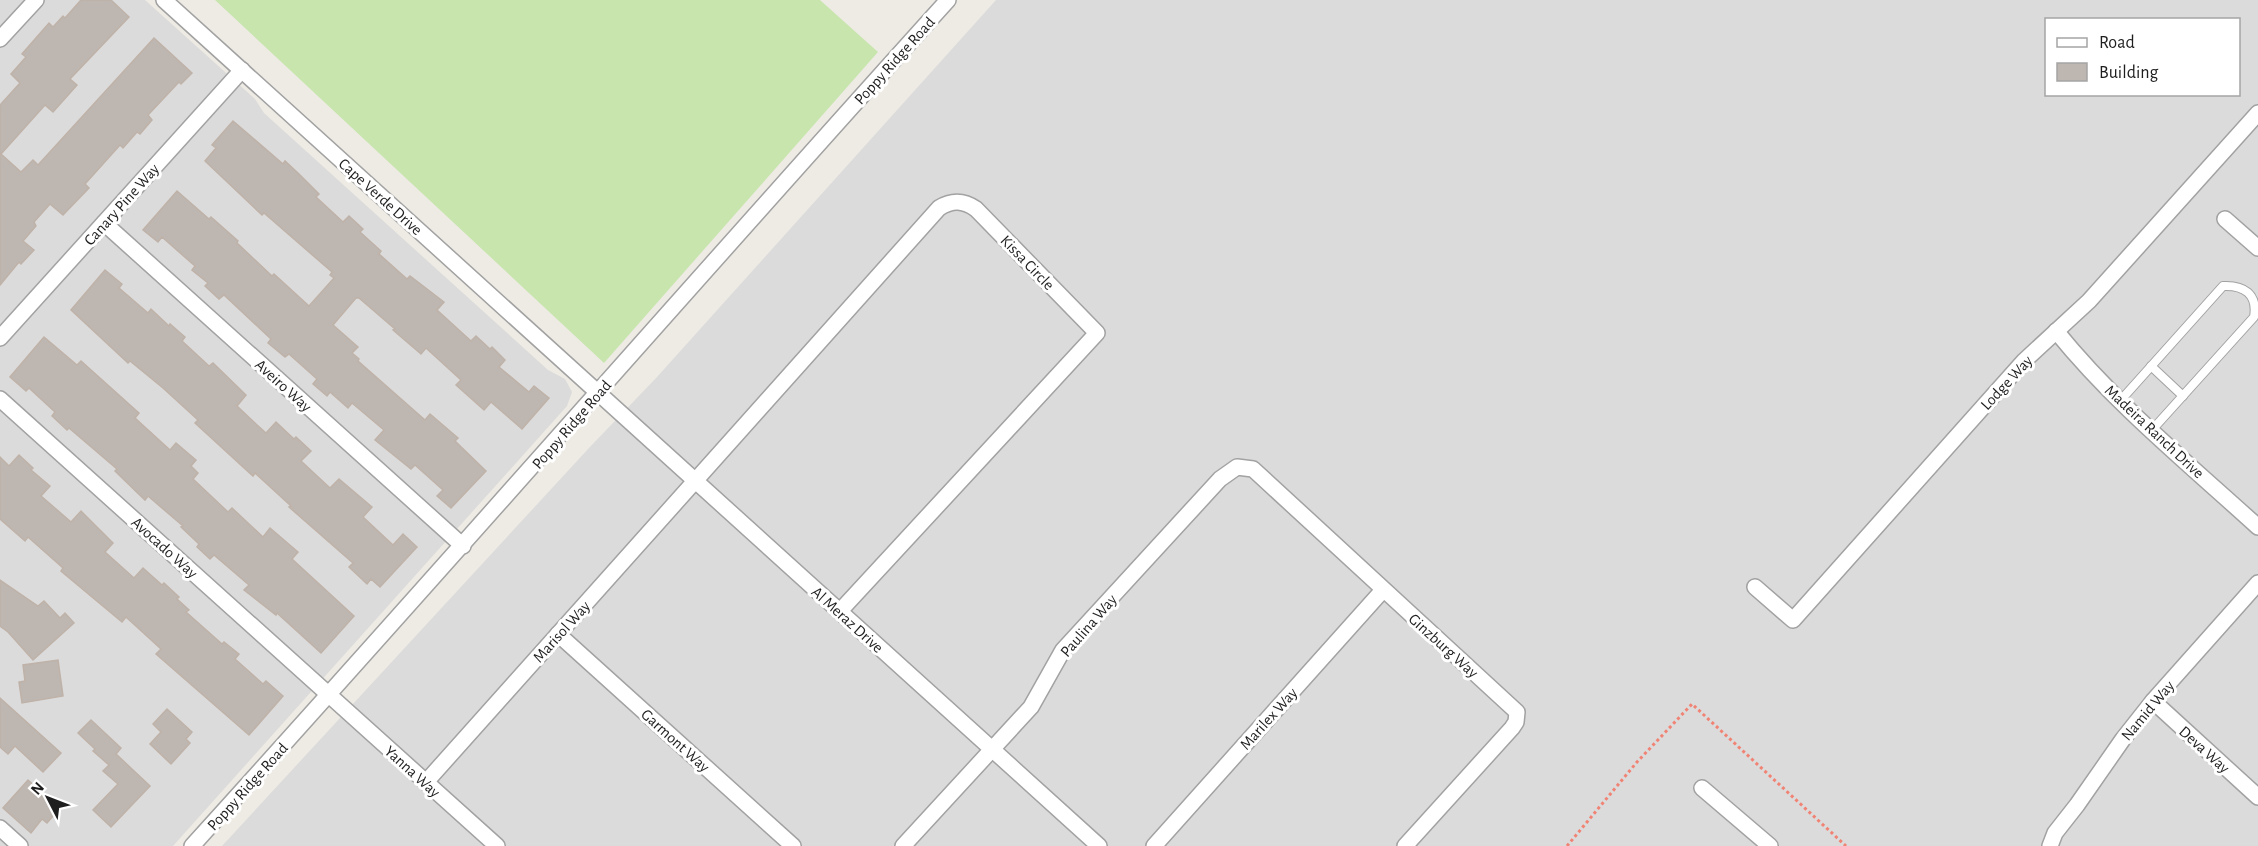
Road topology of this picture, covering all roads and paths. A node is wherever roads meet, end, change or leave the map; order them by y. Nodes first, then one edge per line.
1 (36, 0) edge
2 (164, 0) edge
3 (948, 0) edge
4 (0, 39) edge
5 (242, 70) junction
6 (2258, 113) edge
7 (2225, 219) dead end
8 (104, 223) junction
9 (2258, 248) edge
10 (2056, 331) junction
11 (0, 338) edge
12 (2151, 366) junction
13 (598, 392) junction
14 (2183, 396) junction
15 (0, 399) edge
16 (2120, 401) junction
17 (2152, 430) junction
18 (1237, 467) joint
19 (696, 480) junction
20 (2258, 527) edge
21 (464, 546) junction
22 (2258, 583) edge
23 (1755, 587) dead end
24 (1383, 590) junction
25 (840, 611) junction
26 (558, 634) junction
27 (329, 695) junction
28 (2153, 701) junction
29 (992, 749) junction
30 (426, 782) junction
31 (1702, 788) dead end
32 (2258, 797) edge
33 (0, 828) edge
34 (20, 846) edge
35 (192, 846) edge
36 (497, 846) edge
37 (793, 846) edge
38 (903, 846) edge
39 (1099, 846) edge
40 (1154, 846) edge
41 (1405, 846) edge
42 (1770, 846) edge
43 (2050, 846) edge

1 - 4 street
2 - 5 street, Cape Verde Drive
3 - 13 street, Poppy Ridge Road
5 - 8 street, Canary Pine Way
5 - 13 street, Cape Verde Drive
6 - 10 street, Lodge Way
7 - 9 street
8 - 11 street, Canary Pine Way
8 - 21 street, Aveiro Way
10 - 16 street, Madeira Ranch Drive
10 - 23 street, Lodge Way
12 - 14 lane
12 - 14 lane
12 - 16 lane
13 - 19 street, Al Meraz Drive
13 - 21 street, Poppy Ridge Road
14 - 17 lane
15 - 27 street, Avocado Way
16 - 17 street, Madeira Ranch Drive
17 - 20 street, Madeira Ranch Drive
18 - 24 street, Ginzburg Way
18 - 29 street, Paulina Way
19 - 25 street, Al Meraz Drive
19 - 25 street, Kissa Circle
19 - 26 street, Marisol Way
21 - 27 street, Poppy Ridge Road
22 - 28 street, Namid Way
24 - 40 street, Marilex Way
24 - 41 street, Ginzburg Way
25 - 29 street, Al Meraz Drive
26 - 30 street, Marisol Way
26 - 37 street, Garmont Way
27 - 30 street, Yanna Way
27 - 35 street, Poppy Ridge Road
28 - 32 street, Deva Way
28 - 43 street, Namid Way
29 - 38 street, Paulina Way
29 - 39 street, Al Meraz Drive
30 - 36 street, Yanna Way
31 - 42 street
33 - 34 street

